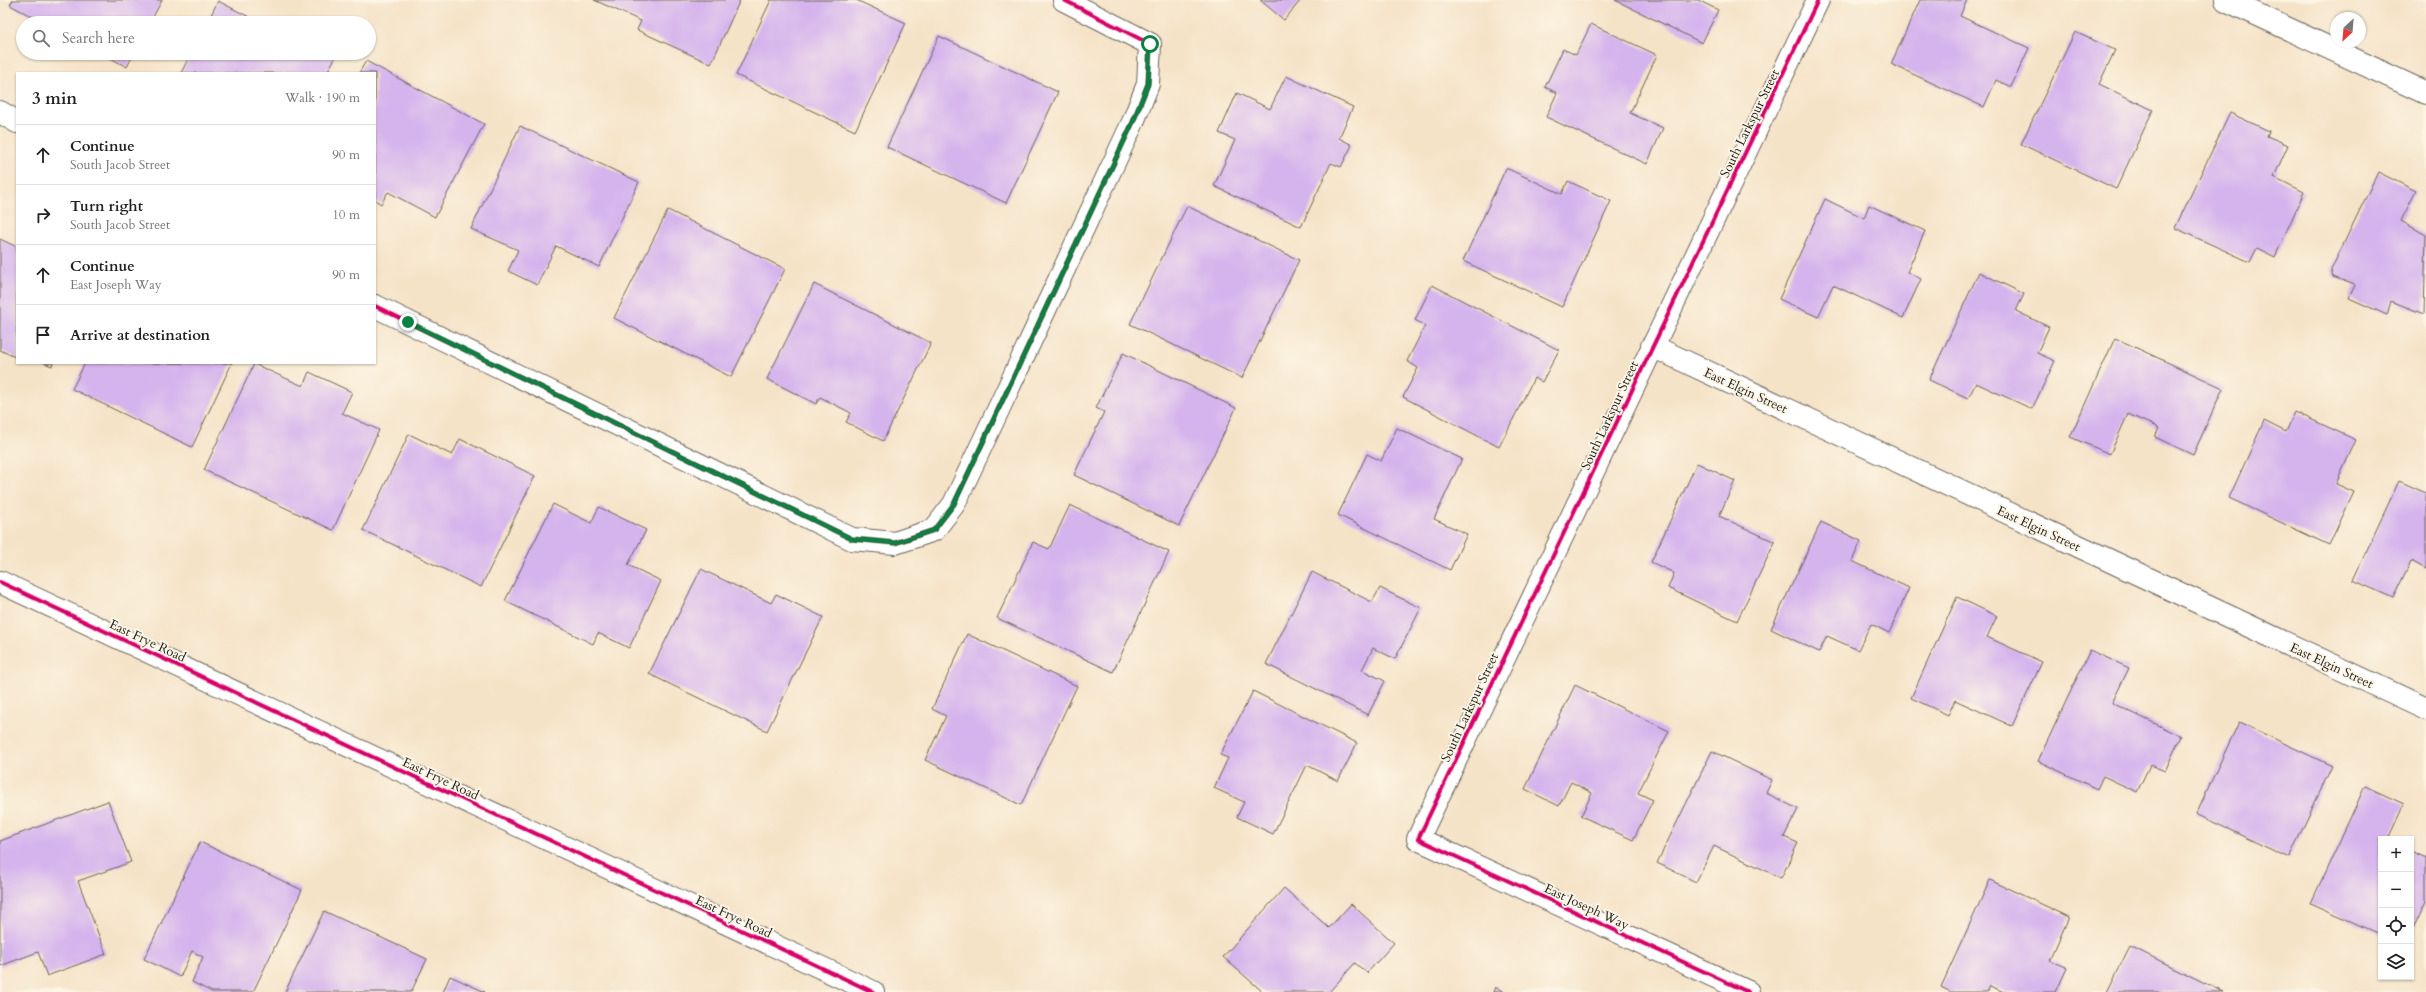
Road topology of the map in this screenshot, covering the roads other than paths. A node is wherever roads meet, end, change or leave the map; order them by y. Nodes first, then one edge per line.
1 (1064, 0) edge
2 (1818, 0) edge
3 (2226, 0) edge
4 (2426, 93) edge
5 (0, 112) edge
6 (16, 121) edge
7 (376, 306) edge
8 (1652, 346) junction
9 (0, 582) edge
10 (2426, 709) edge
11 (1418, 838) joint
12 (873, 992) edge
13 (1748, 992) edge

1 - 7 street
2 - 8 street, South Larkspur Street
3 - 4 street
5 - 6 street
8 - 10 street, East Elgin Street
8 - 11 street, South Larkspur Street
9 - 12 street, East Frye Road
11 - 13 street, East Joseph Way

